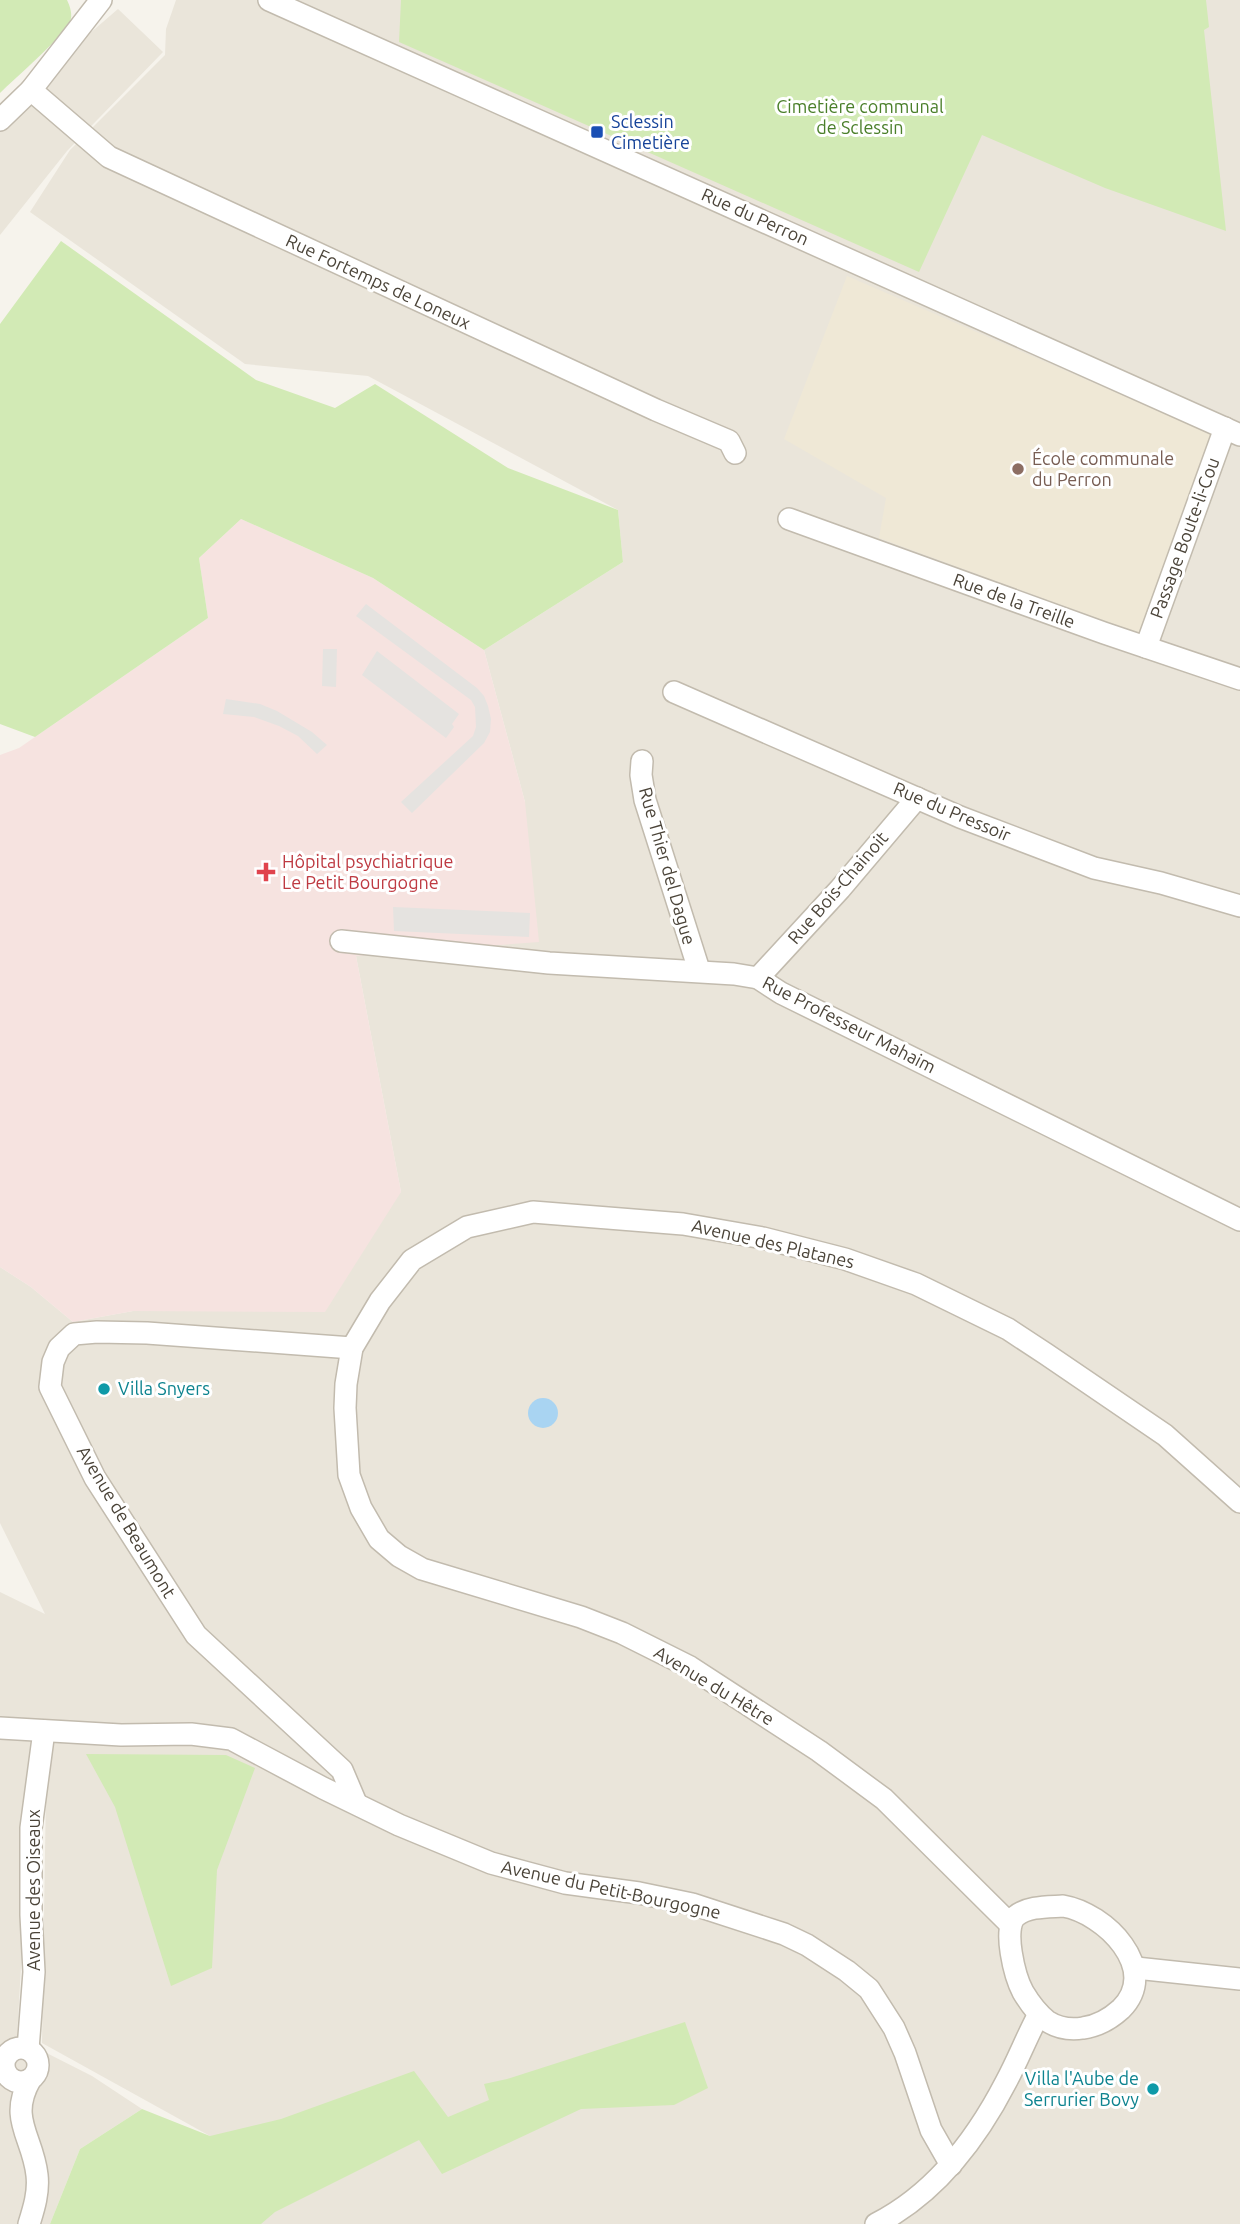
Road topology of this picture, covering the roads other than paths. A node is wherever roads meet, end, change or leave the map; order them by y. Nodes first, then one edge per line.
1 (101, 0) edge
2 (269, 0) edge
3 (31, 90) junction
4 (0, 120) edge
5 (1232, 432) edge
6 (735, 453) dead end
7 (789, 519) dead end
8 (1146, 647) junction
9 (1240, 679) edge
10 (674, 692) dead end
11 (642, 761) dead end
12 (917, 798) junction
13 (1240, 906) edge
14 (341, 941) dead end
15 (699, 970) junction
16 (758, 978) junction
17 (1240, 1220) edge
18 (352, 1348) junction
19 (345, 1408) joint
20 (1240, 1502) edge
21 (0, 1728) edge
22 (44, 1731) junction
23 (356, 1803) junction
24 (1010, 1924) junction
25 (1136, 1968) junction
26 (1240, 1979) edge
27 (1039, 2014) junction
28 (28, 2049) junction
29 (3, 2075) edge
30 (30, 2080) junction
31 (951, 2165) junction
32 (29, 2224) edge
33 (876, 2224) edge

1 - 3 street
2 - 5 street, Rue du Perron
3 - 4 street
3 - 6 street, Rue Fortemps de Loneux
5 - 8 street, Passage Boute-li-Cou
7 - 8 street, Rue de la Treille
8 - 9 street, Rue de la Treille
10 - 12 street, Rue du Pressoir
11 - 15 street, Rue Thier del Dague
12 - 13 street, Rue du Pressoir
12 - 16 street, Rue Bois-Chainoit
14 - 15 street, Rue Professeur Mahaim
15 - 16 street, Rue Professeur Mahaim
16 - 17 street, Rue Professeur Mahaim
18 - 19 street, Avenue des Platanes
18 - 20 street, Avenue des Platanes
18 - 23 street, Avenue de Beaumont
19 - 24 street, Avenue du Hêtre
21 - 22 street, Avenue du Petit-Bourgogne
22 - 23 street, Avenue du Petit-Bourgogne
22 - 28 street, Avenue des Oiseaux
23 - 31 street, Avenue du Petit-Bourgogne
24 - 25 street
24 - 27 street
25 - 26 street
25 - 27 street
27 - 31 street
28 - 29 street
28 - 30 street
29 - 30 street
30 - 32 street
31 - 33 street

